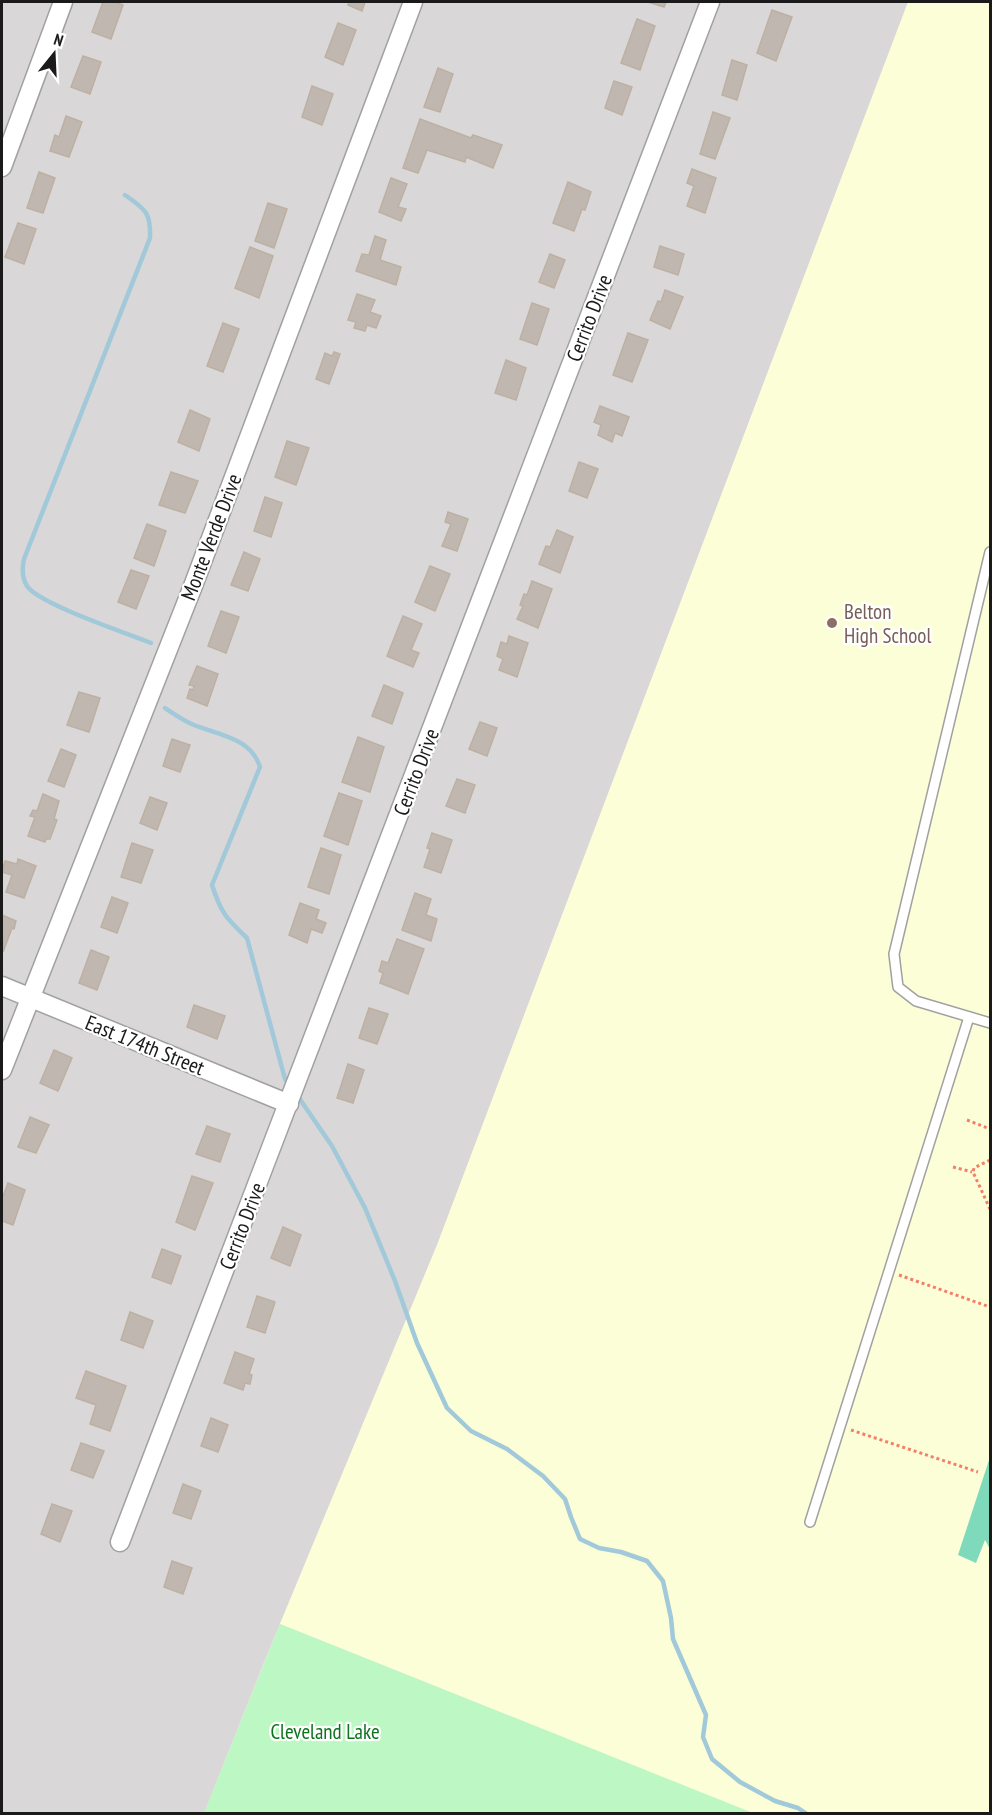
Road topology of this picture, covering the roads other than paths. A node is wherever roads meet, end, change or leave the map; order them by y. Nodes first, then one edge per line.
1 (63, 2) edge
2 (413, 2) edge
3 (710, 2) edge
4 (2, 167) edge
5 (990, 552) edge
6 (2, 986) edge
7 (30, 998) junction
8 (969, 1017) junction
9 (990, 1023) edge
10 (2, 1070) edge
11 (288, 1104) junction
12 (810, 1522) dead end
13 (120, 1542) dead end

1 - 4 street
2 - 7 street, Monte Verde Drive
3 - 11 street, Cerrito Drive
5 - 8 lane
6 - 7 street, East 174th Street
7 - 10 street, Monte Verde Drive
7 - 11 street, East 174th Street
8 - 9 lane
8 - 12 lane
11 - 13 street, Cerrito Drive

